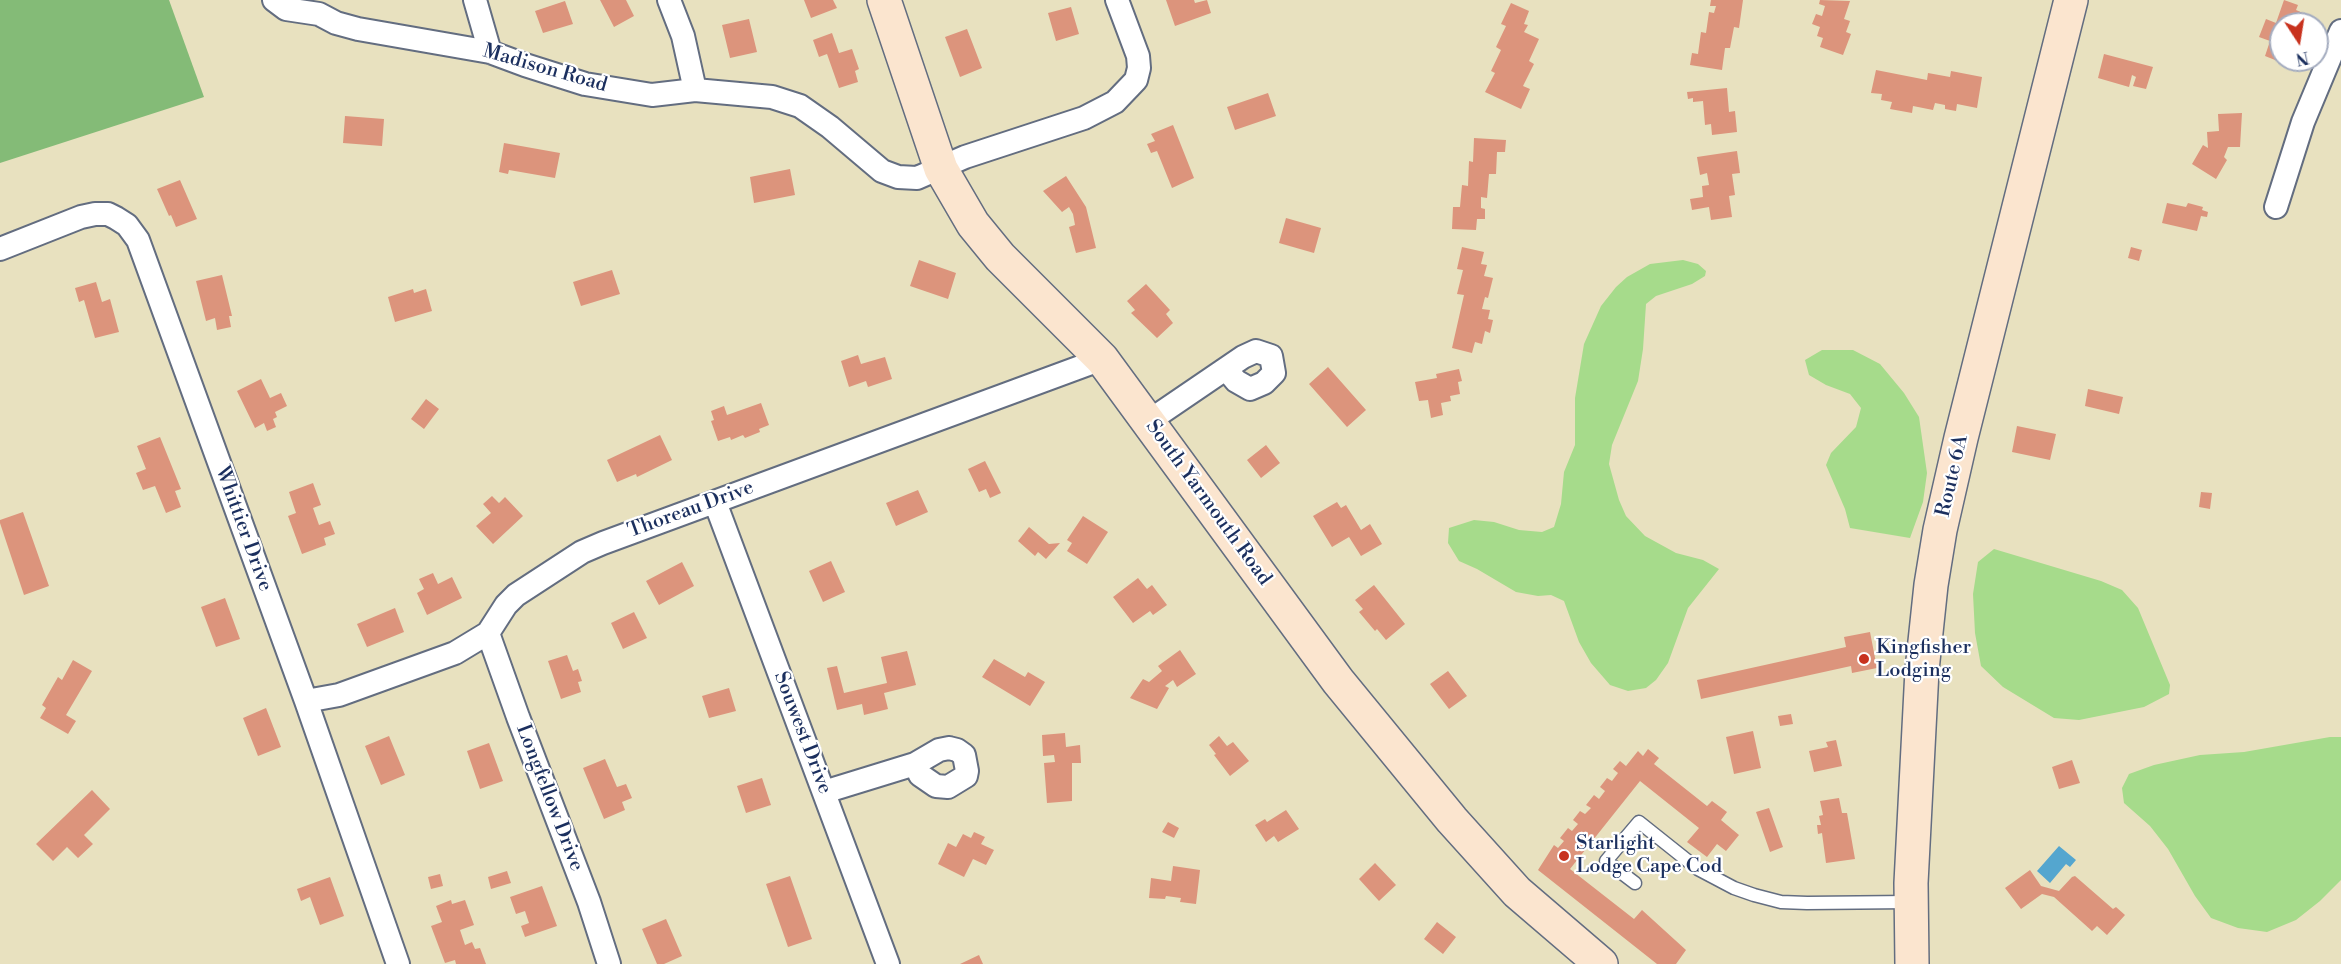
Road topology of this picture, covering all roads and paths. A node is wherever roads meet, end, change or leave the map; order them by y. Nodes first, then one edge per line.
1 (274, 0) edge
2 (475, 0) edge
3 (669, 0) edge
4 (885, 0) edge
5 (1117, 0) edge
6 (2071, 0) edge
7 (312, 7) edge
8 (2341, 31) edge
9 (490, 52) junction
10 (695, 90) junction
11 (941, 169) junction
12 (2276, 207) dead end
13 (0, 249) edge
14 (1102, 359) junction
15 (1226, 369) dead end
16 (1149, 421) junction
17 (715, 502) junction
18 (488, 633) junction
19 (306, 700) junction
20 (915, 764) dead end
21 (824, 792) junction
22 (1635, 883) dead end
23 (1911, 902) junction
24 (398, 964) edge
25 (609, 964) edge
26 (888, 964) edge
27 (1601, 964) edge
28 (1912, 964) edge

1 - 7 street, Madison Road
2 - 9 street
3 - 10 street
4 - 11 main road, South Yarmouth Road
5 - 11 street, Madison Road
6 - 23 main road, Route 6A
7 - 9 street, Madison Road
8 - 12 street
9 - 10 street, Madison Road
10 - 11 street, Madison Road
11 - 14 main road, South Yarmouth Road
13 - 19 street, Whittier Drive
14 - 16 main road, South Yarmouth Road
14 - 17 street, Thoreau Drive
15 - 16 street
16 - 27 main road, South Yarmouth Road
17 - 18 street, Thoreau Drive
17 - 21 street, Souwest Drive
18 - 19 street, Thoreau Drive
18 - 25 street, Longfellow Drive
19 - 24 street, Whittier Drive
20 - 21 street
21 - 26 street, Souwest Drive
22 - 23 lane
23 - 28 main road, Route 6A

